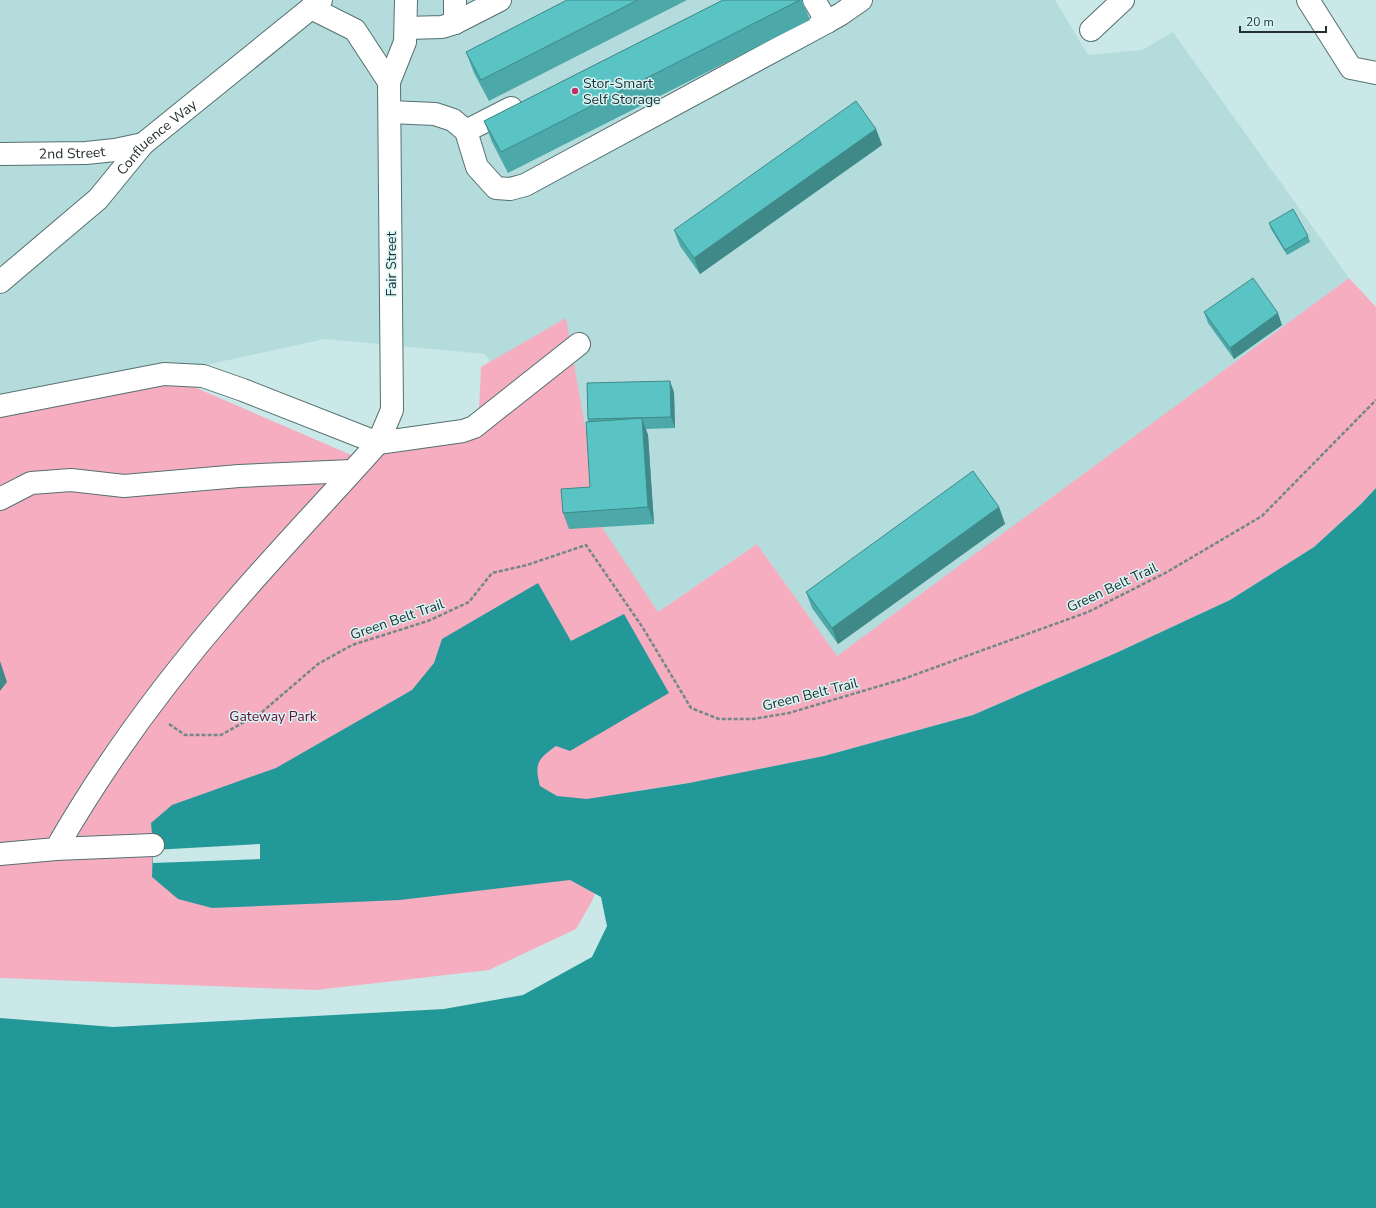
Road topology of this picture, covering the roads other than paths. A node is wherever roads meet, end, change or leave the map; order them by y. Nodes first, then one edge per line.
1 (406, 0) edge
2 (455, 0) edge
3 (500, 0) edge
4 (814, 0) edge
5 (861, 0) edge
6 (1123, 0) edge
7 (1308, 0) edge
8 (316, 4) edge
9 (827, 22) junction
10 (455, 23) junction
11 (406, 28) junction
12 (1091, 30) dead end
13 (1376, 73) edge
14 (389, 82) junction
15 (529, 99) edge
16 (390, 112) junction
17 (466, 131) junction
18 (143, 144) junction
19 (0, 154) edge
20 (0, 282) edge
21 (579, 344) dead end
22 (0, 406) edge
23 (378, 443) junction
24 (352, 471) junction
25 (0, 499) edge
26 (153, 845) dead end
27 (56, 849) junction
28 (0, 854) edge

1 - 11 street, Fair Street
2 - 10 street
3 - 10 street
4 - 9 street
5 - 9 street
6 - 12 street
7 - 13 street
8 - 14 street
8 - 18 street, Confluence Way
9 - 17 street
10 - 11 street
11 - 14 street, Fair Street
14 - 16 street, Fair Street
15 - 17 street
16 - 17 street
16 - 23 street, Fair Street
18 - 19 street, 2nd Street
18 - 20 street, Confluence Way
21 - 23 street
22 - 23 street
23 - 24 street, Fair Street
24 - 25 street
24 - 27 street, Fair Street
26 - 27 street
27 - 28 street

